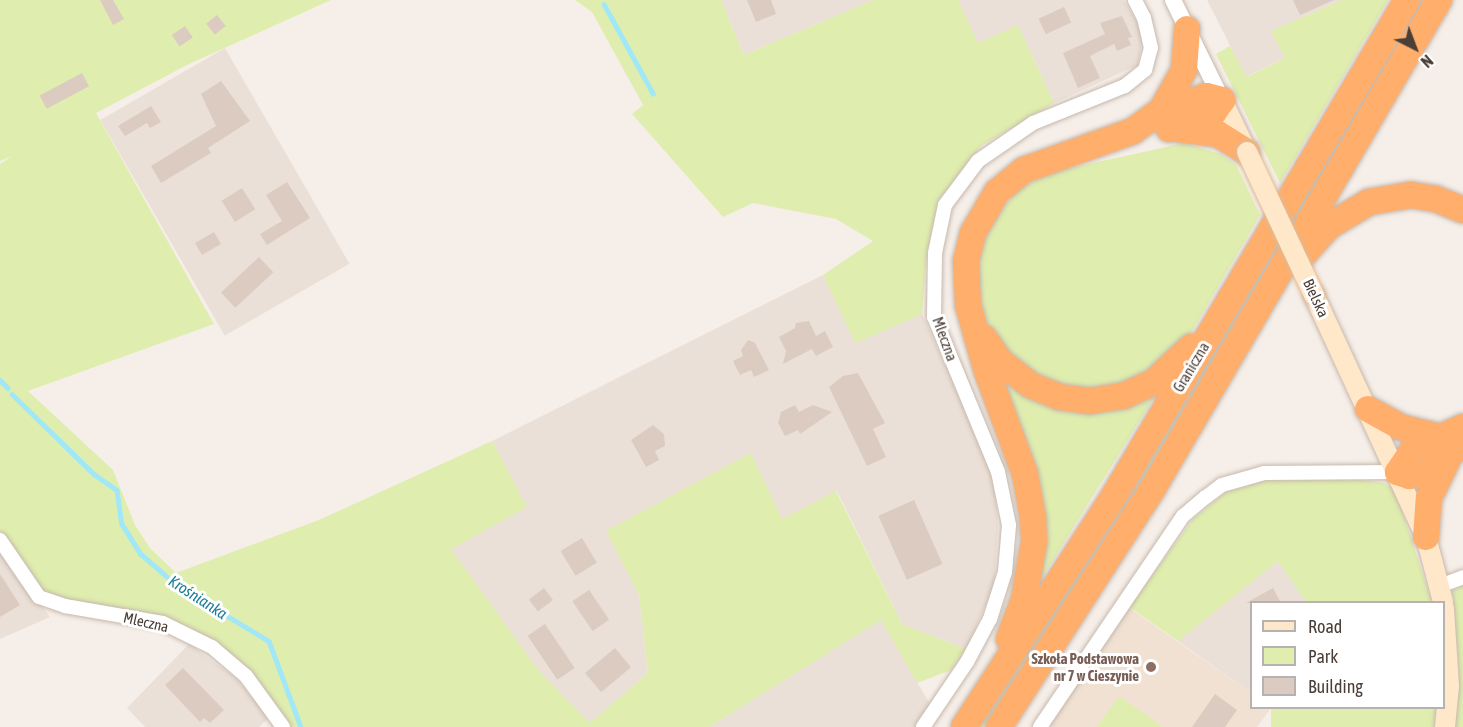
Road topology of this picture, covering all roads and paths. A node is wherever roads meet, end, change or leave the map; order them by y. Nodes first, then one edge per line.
1 (1135, 0) edge
2 (1173, 0) edge
3 (1407, 0) edge
4 (1439, 0) edge
5 (1187, 29) junction
6 (1222, 100) junction
7 (1165, 120) junction
8 (1247, 152) junction
9 (1463, 210) edge
10 (1233, 297) junction
11 (968, 305) junction
12 (1260, 307) junction
13 (1368, 409) junction
14 (1463, 427) edge
15 (1450, 447) edge
16 (1398, 472) junction
17 (1426, 537) junction
18 (0, 540) edge
19 (1463, 577) edge
20 (1442, 594) edge
21 (1445, 635) edge
22 (989, 691) junction
23 (283, 727) edge
24 (923, 727) edge
25 (964, 727) edge
26 (999, 727) edge
27 (1040, 727) edge
28 (1445, 727) edge

1 - 24 street, Mleczna
2 - 5 street, Bielska
3 - 10 highway, Graniczna
4 - 12 highway, Graniczna
5 - 6 street, Bielska
5 - 7 highway
6 - 7 highway
6 - 8 main road, Bielska
7 - 8 highway
7 - 11 highway
8 - 13 main road, Bielska, bridge
9 - 12 highway
10 - 11 highway
10 - 22 highway, Graniczna
11 - 22 highway
12 - 26 highway, Graniczna
13 - 15 highway
13 - 16 main road, Bielska
14 - 15 highway
15 - 16 highway
15 - 17 highway
16 - 17 main road, Bielska
16 - 27 street
17 - 20 main road, Bielska
18 - 23 street, Mleczna
19 - 20 street
21 - 28 main road
22 - 25 highway, Graniczna

